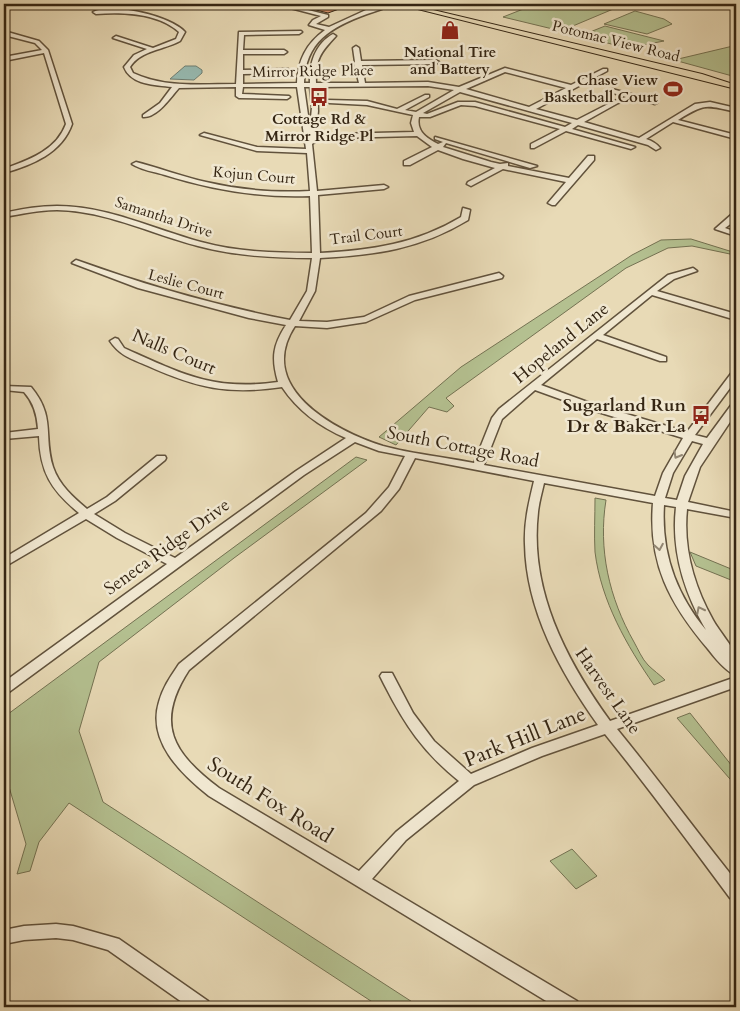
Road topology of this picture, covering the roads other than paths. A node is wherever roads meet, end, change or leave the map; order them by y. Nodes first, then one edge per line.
1 (278, 4) edge
2 (390, 4) edge
3 (401, 4) edge
4 (420, 4) edge
5 (96, 12) dead end
6 (330, 29) junction
7 (299, 32) dead end
8 (4, 33) edge
9 (116, 38) dead end
10 (356, 48) dead end
11 (155, 50) junction
12 (46, 51) junction
13 (240, 52) junction
14 (284, 52) dead end
15 (4, 59) edge
16 (436, 62) dead end
17 (357, 63) junction
18 (605, 70) dead end
19 (288, 71) dead end
20 (239, 72) junction
21 (736, 81) edge
22 (362, 83) junction
23 (302, 84) junction
24 (313, 84) junction
25 (238, 85) junction
26 (177, 86) junction
27 (572, 87) junction
28 (736, 87) edge
29 (461, 90) junction
30 (612, 91) dead end
31 (427, 96) dead end
32 (634, 96) junction
33 (287, 97) dead end
34 (329, 100) dead end
35 (655, 102) dead end
36 (530, 109) junction
37 (736, 110) edge
38 (398, 111) junction
39 (417, 114) junction
40 (145, 116) dead end
41 (518, 116) junction
42 (672, 120) junction
43 (577, 122) junction
44 (565, 129) junction
45 (418, 134) junction
46 (204, 135) dead end
47 (336, 136) dead end
48 (736, 137) edge
49 (437, 138) dead end
50 (640, 140) junction
51 (449, 141) junction
52 (534, 146) dead end
53 (439, 147) junction
54 (631, 147) dead end
55 (656, 148) dead end
56 (310, 151) junction
57 (591, 158) dead end
58 (513, 161) junction
59 (407, 163) dead end
60 (136, 164) dead end
61 (533, 166) dead end
62 (501, 167) junction
63 (4, 171) edge
64 (572, 181) junction
65 (472, 184) dead end
66 (384, 188) dead end
67 (313, 193) junction
68 (552, 203) dead end
69 (466, 210) dead end
70 (4, 215) edge
71 (736, 218) edge
72 (736, 234) edge
73 (316, 254) junction
74 (76, 262) dead end
75 (693, 271) dead end
76 (499, 276) dead end
77 (650, 292) junction
78 (736, 317) edge
79 (292, 323) junction
80 (597, 336) junction
81 (115, 340) dead end
82 (664, 359) dead end
83 (736, 373) edge
84 (283, 384) junction
85 (534, 386) junction
86 (6, 388) dead end
87 (736, 406) edge
88 (44, 432) junction
89 (4, 436) edge
90 (688, 436) junction
91 (354, 438) junction
92 (711, 442) junction
93 (411, 456) junction
94 (162, 458) dead end
95 (477, 468) junction
96 (540, 478) junction
97 (659, 499) junction
98 (683, 503) junction
99 (86, 514) junction
100 (736, 515) edge
101 (4, 563) edge
102 (174, 563) junction
103 (736, 665) edge
104 (736, 670) edge
105 (386, 676) dead end
106 (736, 682) edge
107 (4, 689) edge
108 (608, 727) junction
109 (469, 781) junction
110 (360, 881) junction
111 (736, 893) edge
112 (4, 937) edge
113 (202, 1007) edge
114 (571, 1007) edge

1 - 6 street
2 - 6 street
3 - 24 street
3 - 28 main road, Potomac View Road
4 - 21 main road, Potomac View Road
5 - 11 street, Mirror Ridge Place
6 - 23 street
7 - 13 street
8 - 12 street
9 - 11 street
10 - 17 street
11 - 26 street, Mirror Ridge Place
12 - 15 street
12 - 63 street
13 - 14 street
13 - 20 street
16 - 17 street
17 - 22 street
18 - 27 street
19 - 20 street
20 - 25 street
22 - 24 street, Mirror Ridge Place
22 - 29 street, Mirror Ridge Place
23 - 24 street, Mirror Ridge Place
23 - 25 street, Mirror Ridge Place
23 - 56 street
24 - 56 street
25 - 26 street, Mirror Ridge Place
25 - 33 street
26 - 40 street
27 - 29 street
27 - 36 street
29 - 36 street, Mirror Ridge Place
29 - 39 street
30 - 32 street
31 - 38 street
32 - 35 street
32 - 43 street
34 - 38 street
36 - 41 street
36 - 43 street, Mirror Ridge Place
37 - 42 street
38 - 39 street
39 - 41 street
39 - 45 street
41 - 44 street
42 - 48 street
42 - 50 street
43 - 44 street
43 - 50 street, Mirror Ridge Place
44 - 52 street
44 - 54 street
45 - 47 street
45 - 53 street
46 - 56 street
49 - 51 street
50 - 55 street, Mirror Ridge Place
51 - 53 street
51 - 58 street
53 - 59 street
53 - 62 street
56 - 67 street
57 - 64 street
58 - 61 street
58 - 62 street
60 - 67 street, Kojun Court
62 - 64 street
62 - 65 street
64 - 68 street
66 - 67 street, Kojun Court
67 - 73 street
69 - 73 street, Trail Court
70 - 73 street, Samantha Drive
71 - 72 street
73 - 79 street
74 - 79 street, Leslie Court
75 - 77 street, Hopeland Lane
76 - 79 street, Leslie Court
77 - 78 street
77 - 80 street, Hopeland Lane
79 - 84 street
80 - 82 street
80 - 85 street, Hopeland Lane
81 - 84 street, Nalls Court
83 - 90 street
84 - 91 street, South Cottage Road
85 - 90 street
85 - 95 street, Hopeland Lane
86 - 88 street
87 - 92 street
88 - 89 street
88 - 99 street
90 - 92 street
90 -> 97 street
91 - 93 street, South Cottage Road
91 - 102 street, Seneca Ridge Drive
92 - 98 street
93 - 95 street, South Cottage Road
93 - 110 street, South Fox Road
94 - 99 street
95 - 96 street, South Cottage Road
96 - 97 street, South Cottage Road
96 - 108 street, Harvest Lane
97 - 98 street, South Cottage Road
97 -> 104 street
98 - 100 street, South Cottage Road
103 -> 98 street
99 - 101 street
99 - 102 street
102 - 107 street, Seneca Ridge Drive
105 - 109 street
106 - 108 street, Park Hill Lane
108 - 109 street, Park Hill Lane
108 - 111 street, Harvest Lane
109 - 110 street, Park Hill Lane
110 - 114 street, South Fox Road
112 - 113 street

